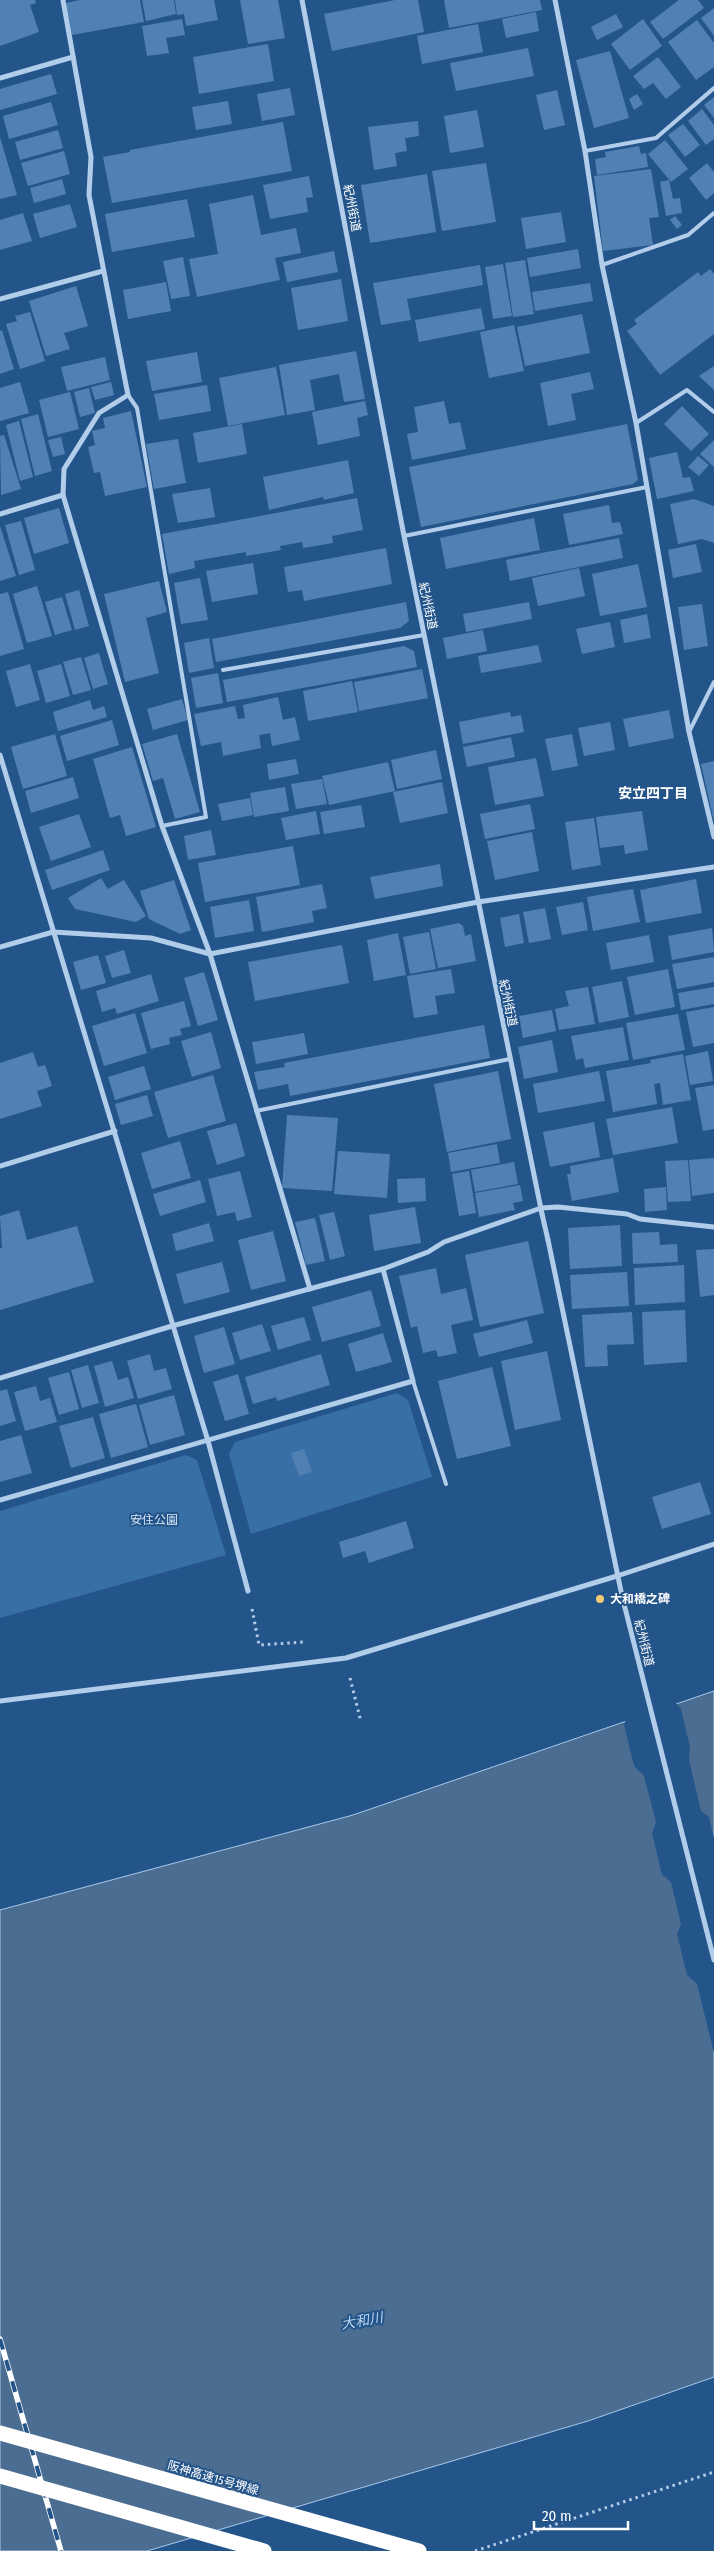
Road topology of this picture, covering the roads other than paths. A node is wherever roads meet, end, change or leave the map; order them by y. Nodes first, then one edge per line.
1 (63, 0) edge
2 (302, 0) edge
3 (555, 0) edge
4 (73, 57) junction
5 (0, 78) edge
6 (714, 88) edge
7 (585, 151) junction
8 (714, 213) edge
9 (602, 264) junction
10 (103, 270) junction
11 (0, 299) edge
12 (128, 395) junction
13 (714, 412) edge
14 (636, 423) junction
15 (647, 487) junction
16 (63, 495) junction
17 (0, 514) edge
18 (404, 536) junction
19 (424, 635) junction
20 (223, 670) dead end
21 (714, 682) edge
22 (689, 732) junction
23 (0, 755) edge
24 (162, 826) junction
25 (714, 837) edge
26 (714, 867) edge
27 (478, 902) junction
28 (53, 932) junction
29 (0, 947) edge
30 (210, 954) junction
31 (510, 1059) junction
32 (256, 1111) junction
33 (115, 1131) junction
34 (0, 1166) edge
35 (542, 1211) junction
36 (714, 1227) edge
37 (383, 1269) junction
38 (310, 1289) junction
39 (172, 1326) junction
40 (0, 1378) edge
41 (413, 1381) junction
42 (208, 1441) junction
43 (446, 1484) dead end
44 (0, 1500) edge
45 (714, 1544) edge
46 (617, 1576) junction
47 (248, 1591) road end
48 (0, 1701) edge
49 (714, 1960) edge
50 (0, 2433) edge
51 (0, 2476) edge
52 (264, 2551) edge
53 (418, 2551) edge

1 - 4 street
2 - 18 street, 紀州街道
3 - 7 street
4 - 5 street
4 - 10 street
6 - 7 lane
7 - 9 street
8 - 9 lane
9 - 14 street
10 - 11 street
10 - 12 street
12 - 16 street
12 - 24 lane
13 - 14 lane
14 - 15 street
15 - 18 lane
15 - 22 street
16 - 17 street
16 - 24 street
18 - 19 street, 紀州街道
19 - 20 lane
19 - 27 street, 紀州街道
21 - 22 lane
22 - 25 street
23 - 28 street
24 - 30 street
26 - 27 street
27 - 30 street
27 - 31 street, 紀州街道
28 - 29 street
28 - 30 street
28 - 33 street
30 - 32 street
31 - 32 lane
31 - 35 street, 紀州街道
32 - 38 street
33 - 34 street
33 - 39 street
35 - 36 street
35 - 37 street
35 - 46 street, 紀州街道, bridge
37 - 38 street
37 - 41 street
38 - 39 street
39 - 40 street
39 - 42 street
41 - 42 street
41 - 43 lane
42 - 44 street
42 - 47 street
45 - 46 street
46 - 48 street
46 - 49 street, 紀州街道
50 - 53 highway, 阪神高速15号堺線, bridge
51 - 52 highway, bridge

